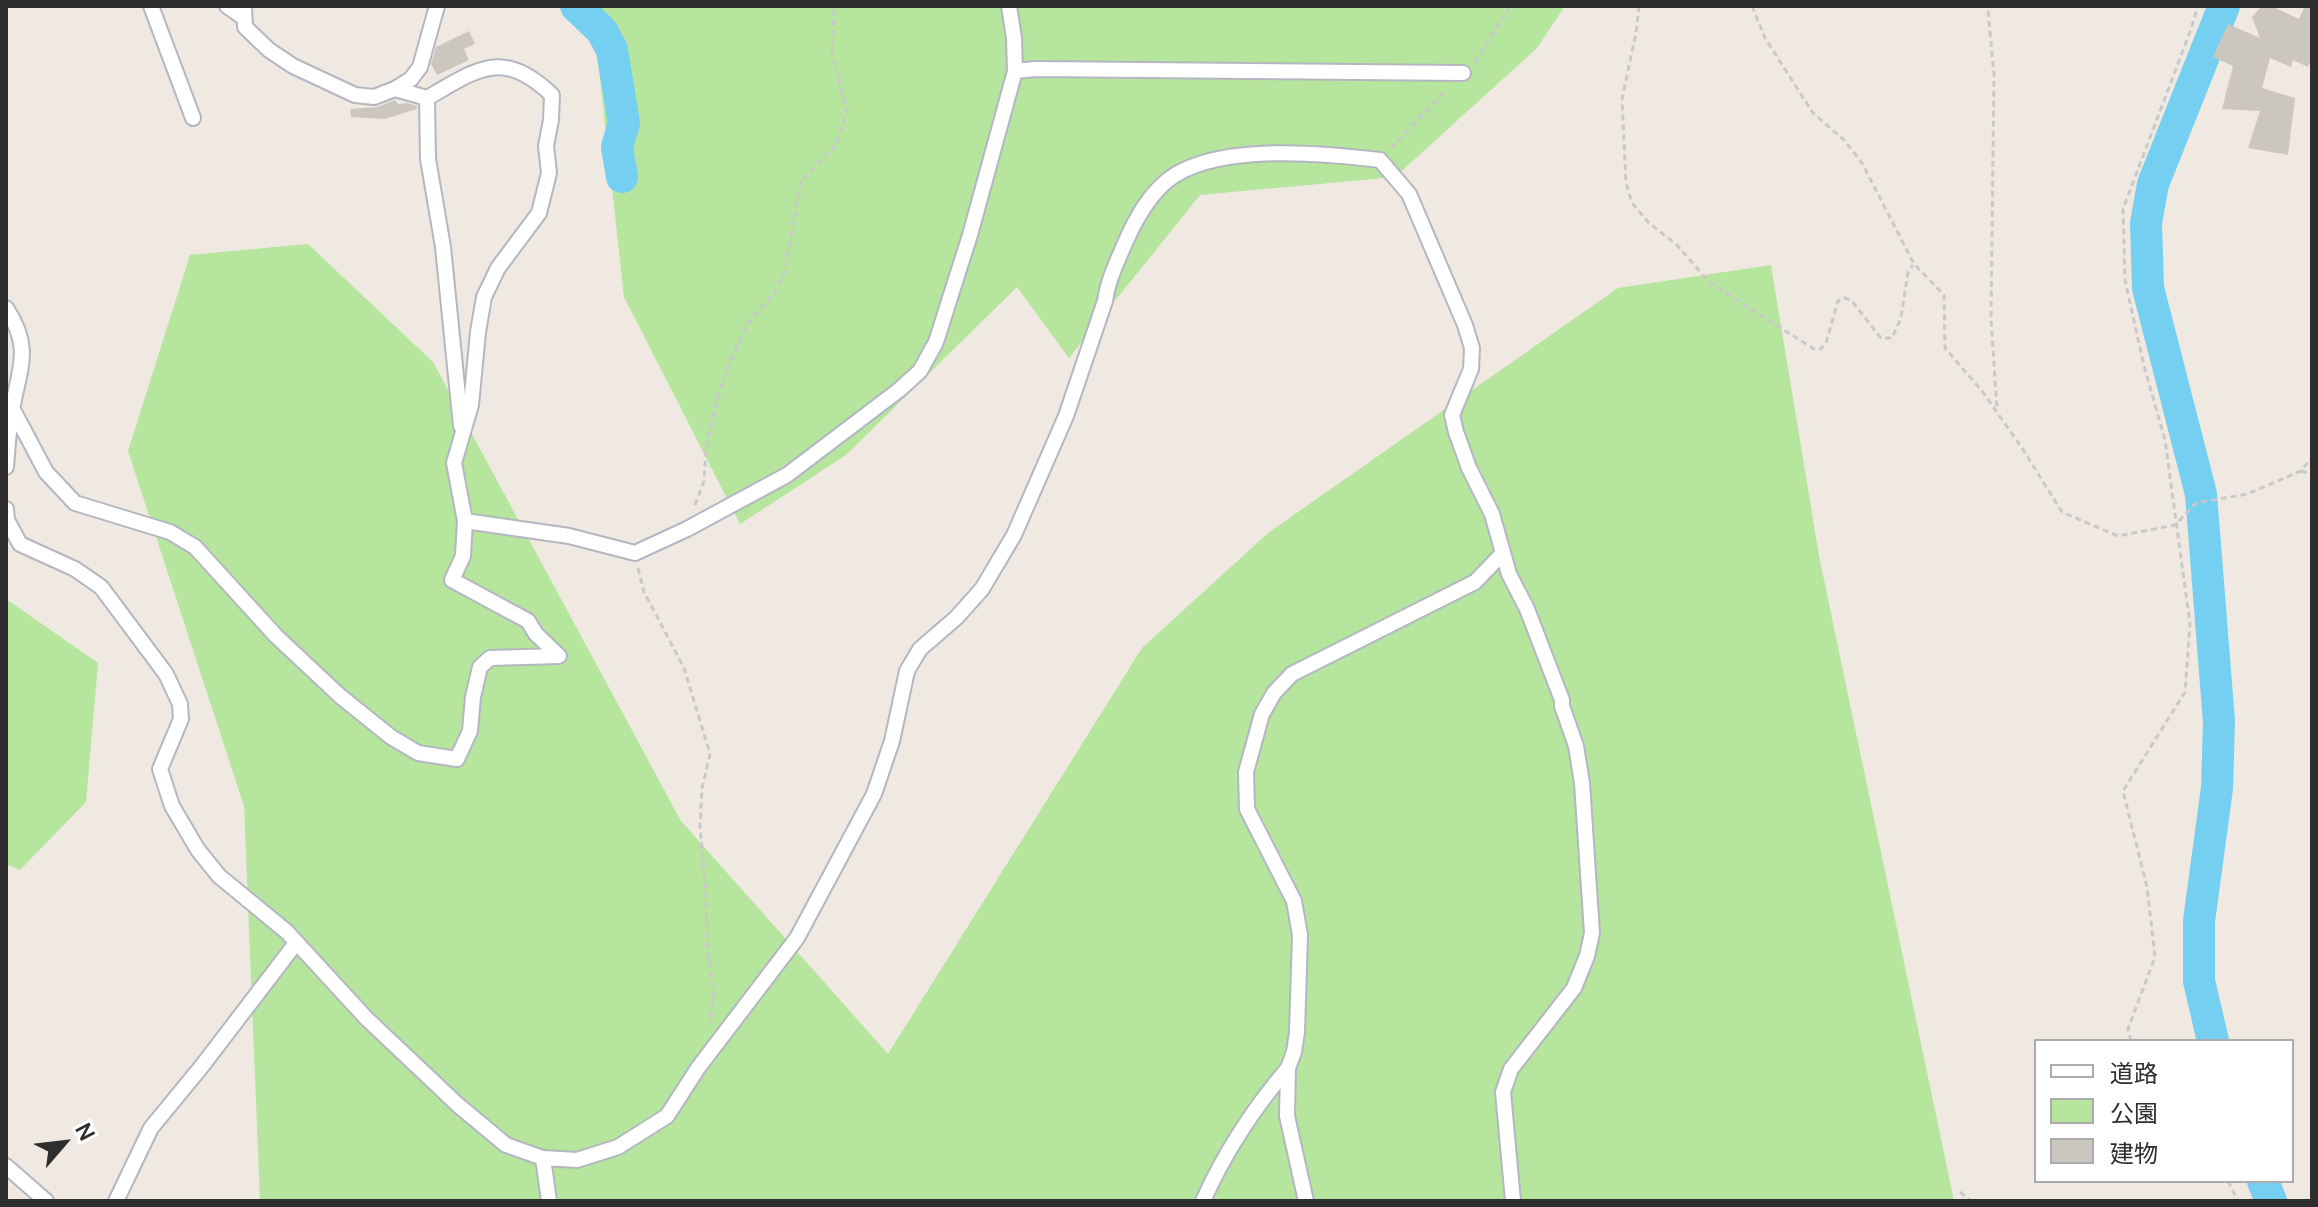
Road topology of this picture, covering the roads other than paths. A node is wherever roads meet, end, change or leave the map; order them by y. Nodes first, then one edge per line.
1 (151, 6) edge
2 (227, 6) edge
3 (437, 6) edge
4 (1009, 6) edge
5 (244, 12) edge
6 (1015, 71) junction
7 (1463, 73) road end
8 (395, 89) junction
9 (427, 98) junction
10 (193, 118) dead end
11 (6, 308) edge
12 (12, 408) junction
13 (461, 439) junction
14 (6, 467) edge
15 (6, 509) edge
16 (465, 521) junction
17 (1503, 553) junction
18 (296, 943) junction
19 (1288, 1068) junction
20 (543, 1158) junction
21 (6, 1166) edge
22 (46, 1201) edge
23 (116, 1201) edge
24 (549, 1201) edge
25 (1203, 1201) edge
26 (1306, 1201) edge
27 (1513, 1201) edge

1 - 10 street
2 - 5 street
3 - 8 street
4 - 6 street
5 - 8 street
6 - 7 street
6 - 16 street
8 - 9 street
9 - 13 street
9 - 13 street
11 - 12 street
12 - 14 street
12 - 16 street
13 - 16 street
15 - 18 street
17 - 19 street
17 - 20 street
17 - 27 street
18 - 20 street
18 - 23 street
19 - 25 street
19 - 26 street
20 - 24 street
21 - 22 street

